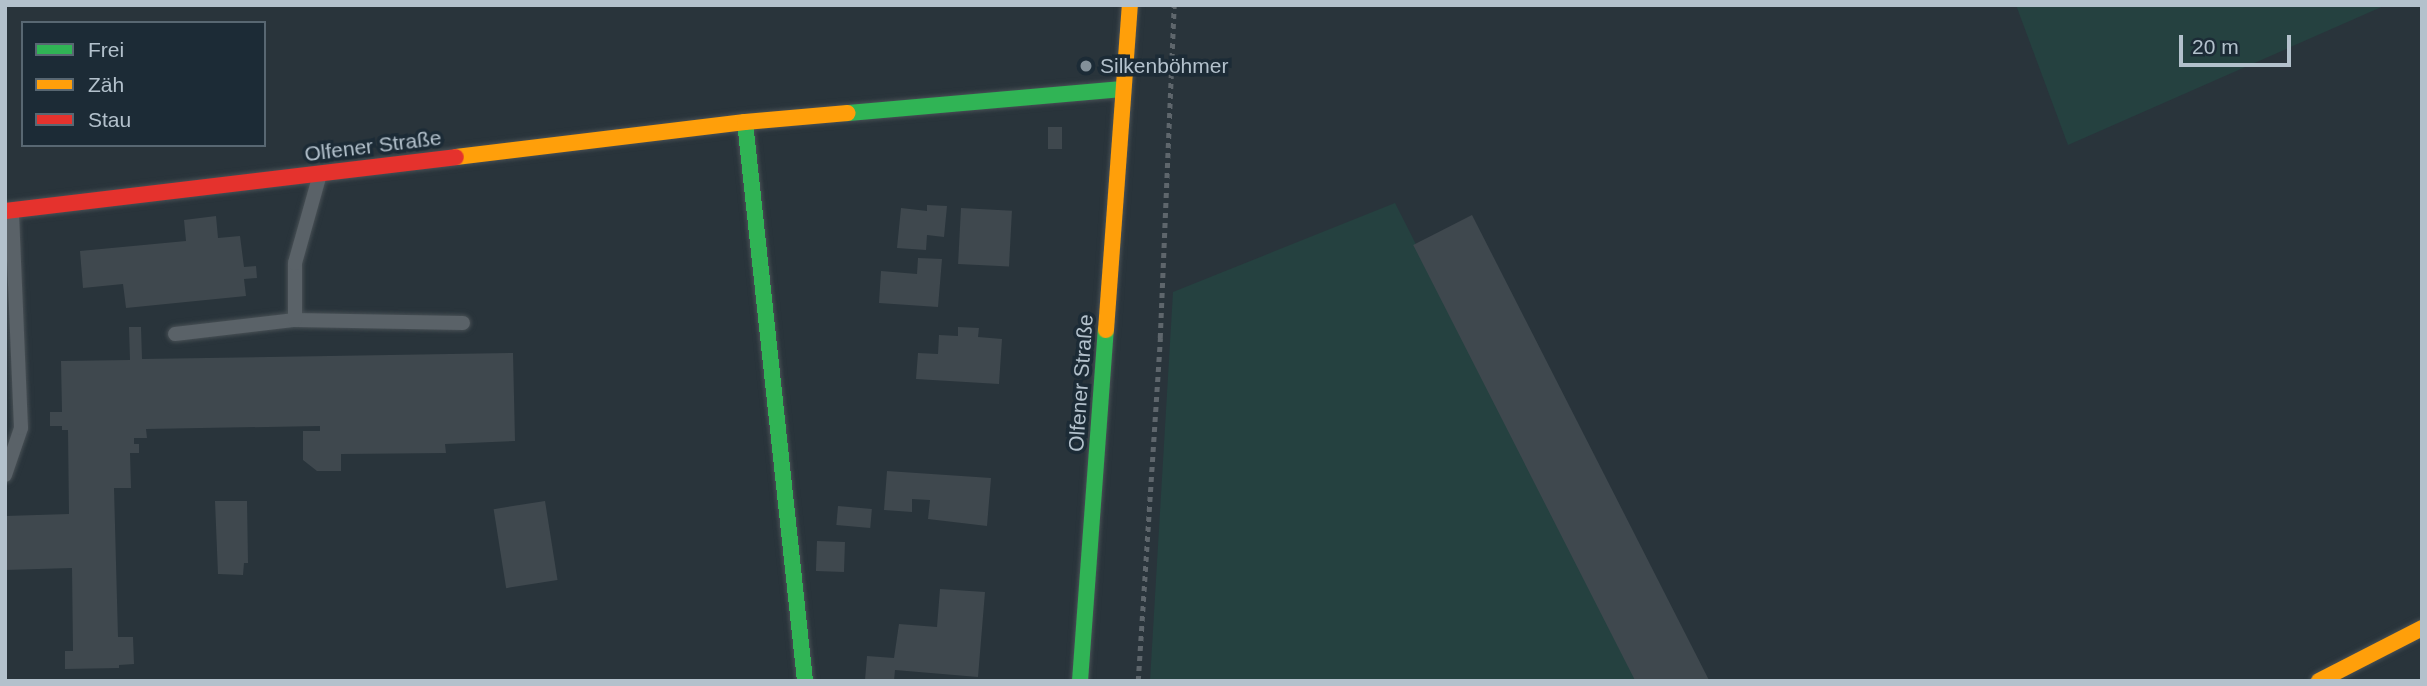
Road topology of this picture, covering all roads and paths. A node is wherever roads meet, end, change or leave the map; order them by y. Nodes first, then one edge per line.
1 (1130, 5) edge
2 (1174, 5) edge
3 (1124, 89) junction
4 (745, 122) junction
5 (321, 173) junction
6 (9, 211) edge
7 (295, 320) junction
8 (463, 323) dead end
9 (175, 334) dead end
10 (5, 475) edge
11 (2422, 628) edge
12 (805, 681) edge
13 (1080, 681) edge
14 (1138, 681) edge
15 (2319, 681) edge

1 - 3 street, Olfener Straße
2 - 14 path
3 - 4 street, Olfener Straße
3 - 13 street, Olfener Straße
4 - 5 street, Olfener Straße
4 - 12 street
5 - 6 street, Olfener Straße
5 - 7 lane
6 - 10 lane
7 - 8 lane
7 - 9 lane
11 - 15 street

